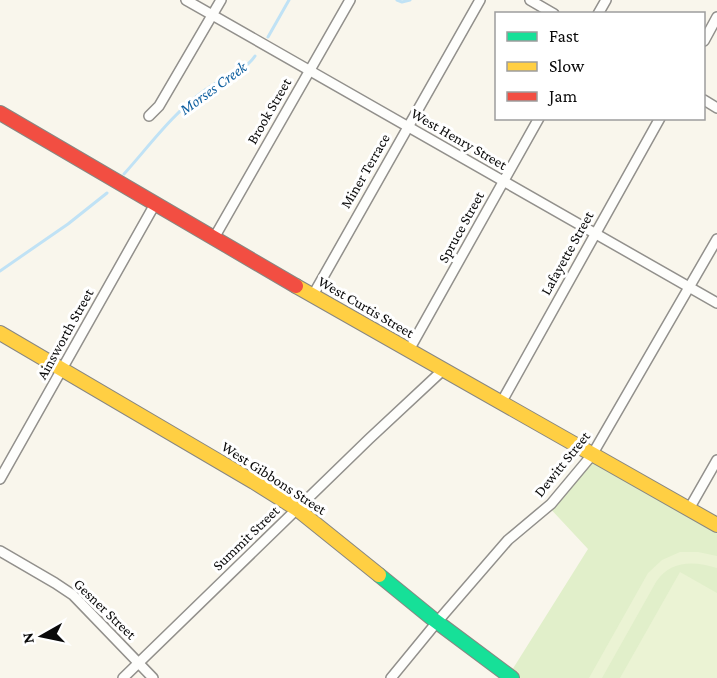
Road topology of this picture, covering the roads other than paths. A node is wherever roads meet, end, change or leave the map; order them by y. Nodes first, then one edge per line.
1 (186, 0) edge
2 (221, 0) edge
3 (350, 0) edge
4 (480, 0) edge
5 (530, 0) edge
6 (551, 12) edge
7 (212, 15) junction
8 (717, 17) edge
9 (705, 39) edge
10 (310, 71) junction
11 (0, 113) edge
12 (149, 116) dead end
13 (538, 120) edge
14 (659, 120) edge
15 (408, 127) junction
16 (504, 182) junction
17 (156, 204) junction
18 (595, 234) junction
19 (214, 238) junction
20 (717, 239) edge
21 (689, 287) junction
22 (313, 295) junction
23 (717, 303) edge
24 (0, 333) edge
25 (409, 350) junction
26 (62, 369) junction
27 (443, 370) junction
28 (501, 403) junction
29 (592, 454) junction
30 (717, 460) edge
31 (0, 479) edge
32 (297, 509) junction
33 (689, 509) junction
34 (717, 525) edge
35 (0, 551) edge
36 (437, 622) junction
37 (138, 663) junction
38 (123, 678) edge
39 (153, 678) edge
40 (391, 678) edge
41 (512, 678) edge

1 - 7 street, West Henry Street
2 - 7 street
3 - 10 street, Brook Street
4 - 15 street, Miner Terrace
5 - 6 street
7 - 10 street, West Henry Street
7 - 12 street
8 - 9 street
10 - 15 street, West Henry Street
10 - 19 street, Brook Street
11 - 17 street, West Curtis Street
13 - 16 street, Spruce Street
14 - 18 street, Lafayette Street
15 - 16 street, West Henry Street
15 - 22 street, Miner Terrace
16 - 18 street, West Henry Street
16 - 25 street, Spruce Street
17 - 19 street, West Curtis Street
17 - 26 street, Ainsworth Street
18 - 21 street, West Henry Street
18 - 28 street, Lafayette Street
19 - 22 street, West Curtis Street
20 - 21 street, Dewitt Street
21 - 23 street, West Henry Street
21 - 29 street, Dewitt Street
22 - 25 street, West Curtis Street
24 - 26 street, West Gibbons Street
25 - 27 street, West Curtis Street
26 - 31 street, Ainsworth Street
26 - 32 street, West Gibbons Street
27 - 28 street, West Curtis Street
27 - 32 street, Summit Street
28 - 29 street, West Curtis Street
29 - 33 street, West Curtis Street
29 - 36 street, Dewitt Street
30 - 33 street
32 - 36 street, West Gibbons Street
32 - 37 street, Summit Street
33 - 34 street, West Curtis Street
35 - 37 street, Gesner Street
36 - 40 street, Dewitt Street
36 - 41 street, West Gibbons Street
37 - 38 street, Summit Street
37 - 39 street, Gesner Street

